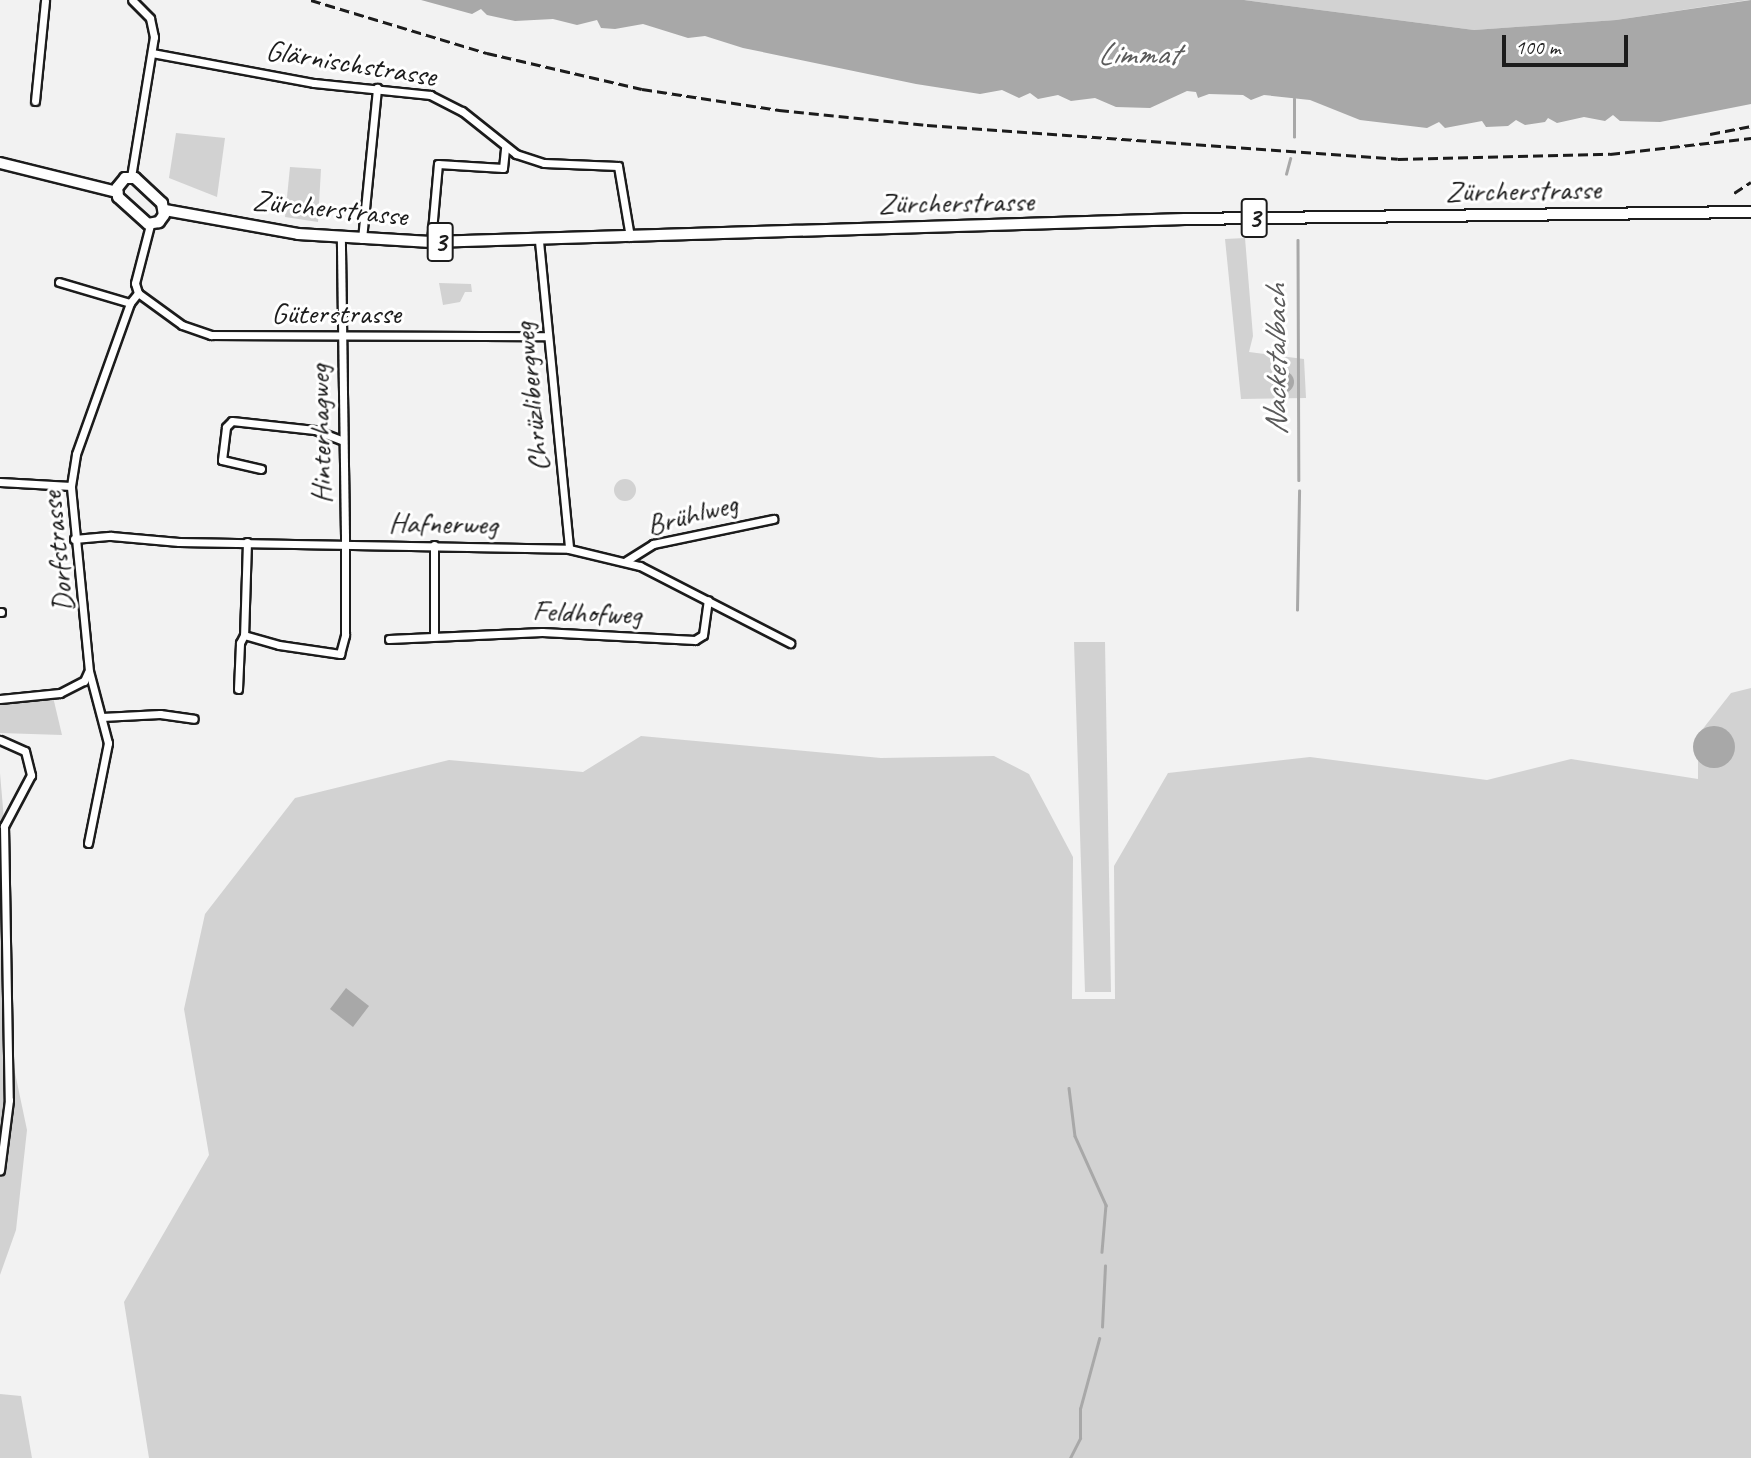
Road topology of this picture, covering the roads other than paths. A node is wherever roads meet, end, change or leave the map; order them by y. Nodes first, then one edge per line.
1 (45, 0) edge
2 (132, 0) edge
3 (152, 52) junction
4 (377, 88) junction
5 (35, 101) dead end
6 (505, 148) junction
7 (0, 163) edge
8 (131, 177) junction
9 (117, 192) junction
10 (165, 210) junction
11 (1751, 212) edge
12 (150, 225) junction
13 (341, 239) junction
14 (362, 239) junction
15 (631, 239) junction
16 (539, 241) junction
17 (431, 242) junction
18 (59, 282) dead end
19 (138, 293) junction
20 (130, 303) junction
21 (342, 335) junction
22 (546, 335) junction
23 (343, 441) junction
24 (261, 469) dead end
25 (0, 482) edge
26 (71, 486) junction
27 (774, 519) dead end
28 (74, 538) junction
29 (247, 542) junction
30 (344, 544) junction
31 (434, 545) junction
32 (569, 549) junction
33 (626, 561) junction
34 (708, 600) junction
35 (244, 635) junction
36 (434, 636) junction
37 (389, 639) dead end
38 (790, 643) dead end
39 (89, 671) junction
40 (238, 689) dead end
41 (0, 699) edge
42 (102, 717) junction
43 (194, 719) dead end
44 (0, 740) edge
45 (88, 843) dead end
46 (0, 1170) edge

1 - 5 street
2 - 3 street
3 - 4 street, Glärnischstrasse
3 - 8 street
4 - 6 street, Glärnischstrasse
4 - 14 street
6 - 15 street, Glärnischstrasse
6 - 17 street
7 - 9 main road
8 - 9 main road
8 - 10 main road
9 - 12 main road
10 - 12 main road
10 - 13 main road, Zürcherstrasse / 3
11 - 15 main road, Zürcherstrasse / 3
12 - 19 street
13 - 14 main road, Zürcherstrasse / 3
13 - 21 street, Hinterhagweg
14 - 17 main road, Zürcherstrasse / 3
15 - 16 main road, Zürcherstrasse / 3
16 - 17 main road, Zürcherstrasse / 3
16 - 22 street, Chrüzlibergweg
18 - 20 street
19 - 20 street, Dorfstrasse
19 - 21 street, Güterstrasse
20 - 26 street, Dorfstrasse
21 - 22 street, Güterstrasse
21 - 23 street, Hinterhagweg
22 - 32 street, Chrüzlibergweg
23 - 24 street
23 - 30 street, Hinterhagweg
25 - 26 street
26 - 28 street, Dorfstrasse
27 - 33 street, Brühlweg
28 - 29 street, Hafnerweg
28 - 39 street, Dorfstrasse
29 - 30 street, Hafnerweg
29 - 35 street
30 - 31 street, Hafnerweg
30 - 35 street, Hinterhagweg
31 - 32 street, Hafnerweg
31 - 36 street
32 - 33 street, Hafnerweg
33 - 34 street, Hafnerweg
34 - 36 street, Feldhofweg
34 - 38 street, Hafnerweg
35 - 40 street
36 - 37 street, Feldhofweg
39 - 41 street
39 - 42 street, Dorfstrasse
42 - 43 street
42 - 45 street, Dorfstrasse
44 - 46 street

